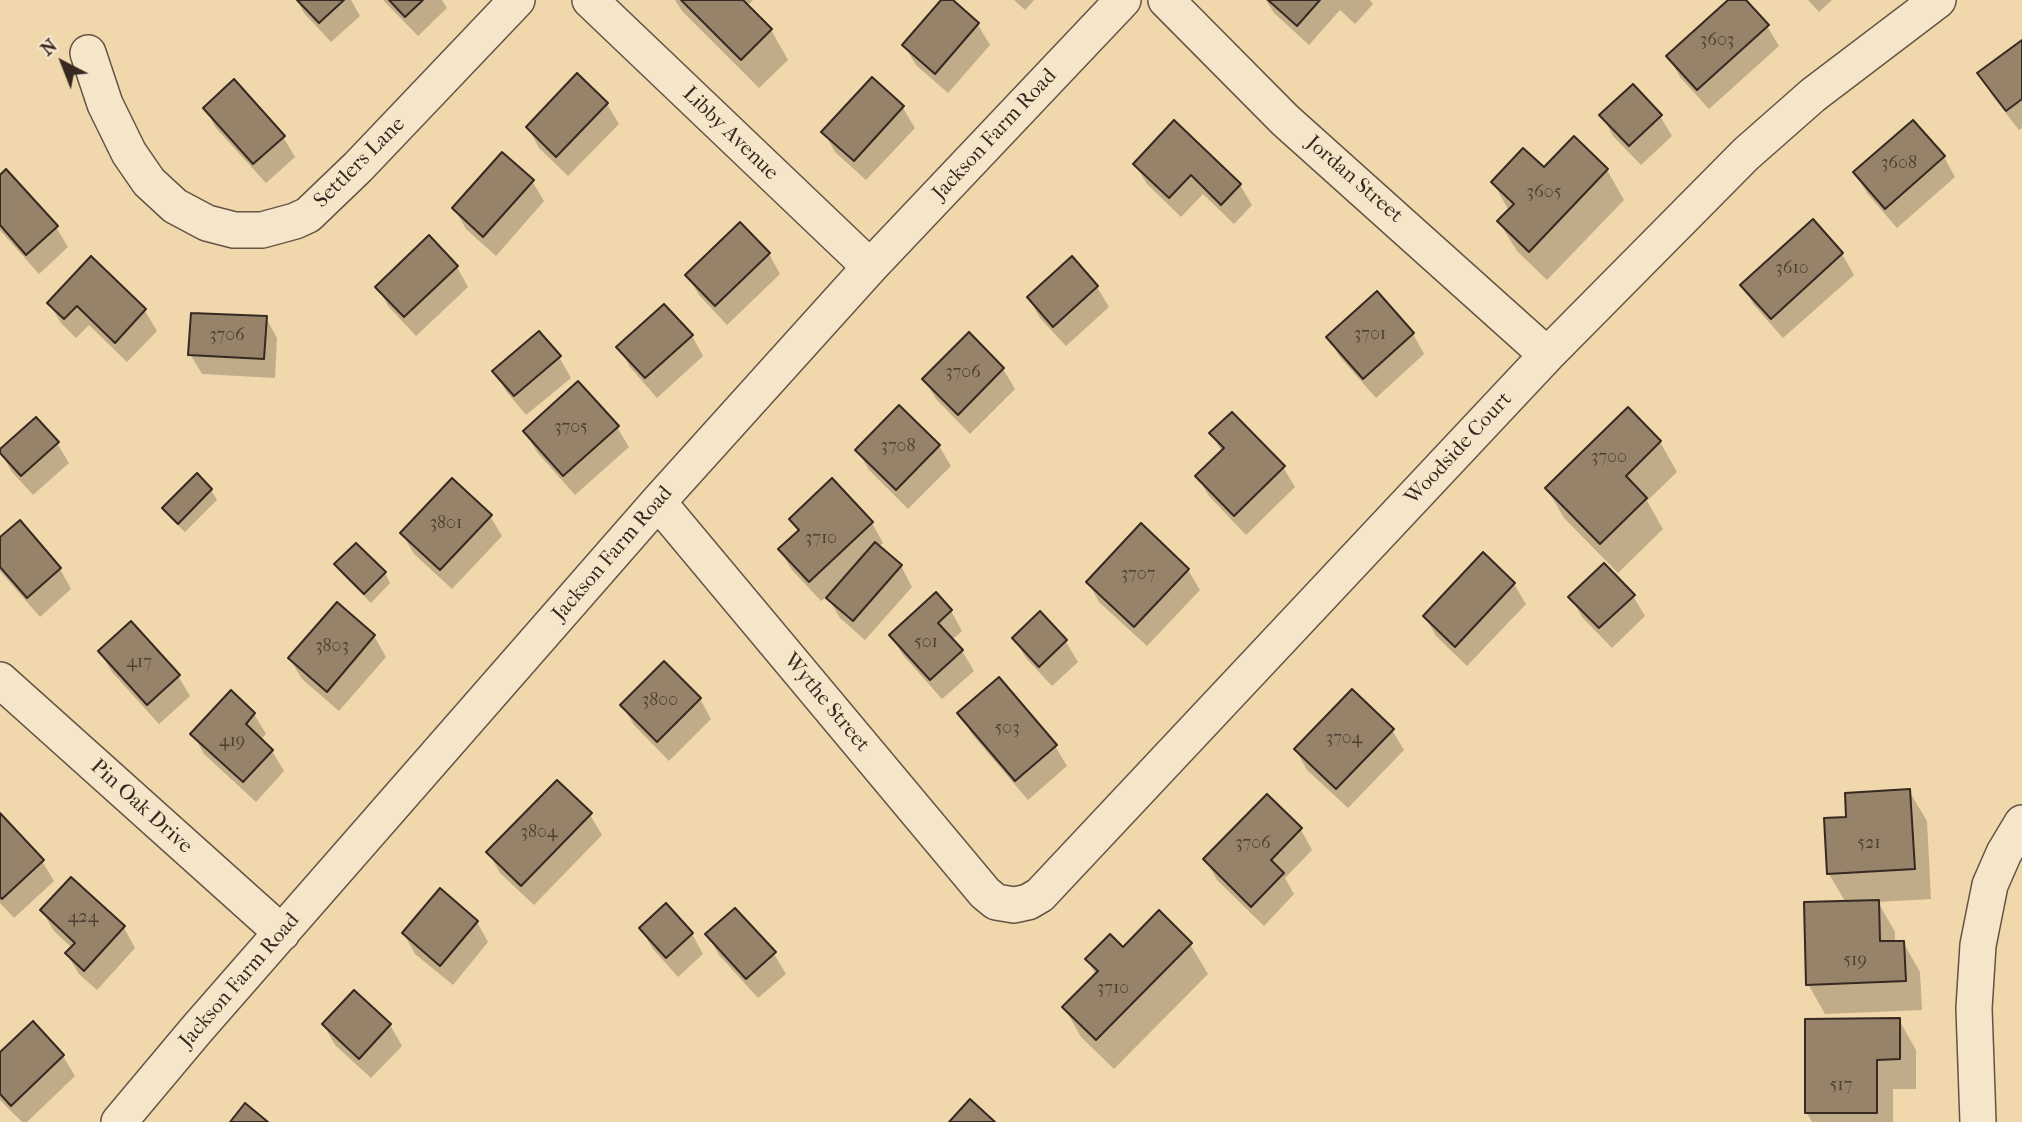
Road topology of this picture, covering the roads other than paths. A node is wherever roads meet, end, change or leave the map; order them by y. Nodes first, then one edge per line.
1 (517, 0) edge
2 (590, 0) edge
3 (1123, 0) edge
4 (1166, 0) edge
5 (1938, 0) edge
6 (88, 53) dead end
7 (870, 267) junction
8 (1547, 355) junction
9 (658, 502) junction
10 (0, 680) edge
11 (2022, 822) edge
12 (996, 902) joint
13 (282, 933) junction
14 (120, 1122) edge
15 (1978, 1122) edge

1 - 6 street, Settlers Lane
2 - 7 street, Libby Avenue
3 - 7 street, Jackson Farm Road
4 - 8 street, Jordan Street
5 - 8 street, Woodside Court
7 - 9 street, Jackson Farm Road
8 - 12 street, Woodside Court
9 - 12 street, Wythe Street
9 - 13 street, Jackson Farm Road
10 - 13 street, Pin Oak Drive
11 - 15 street
13 - 14 street, Jackson Farm Road

